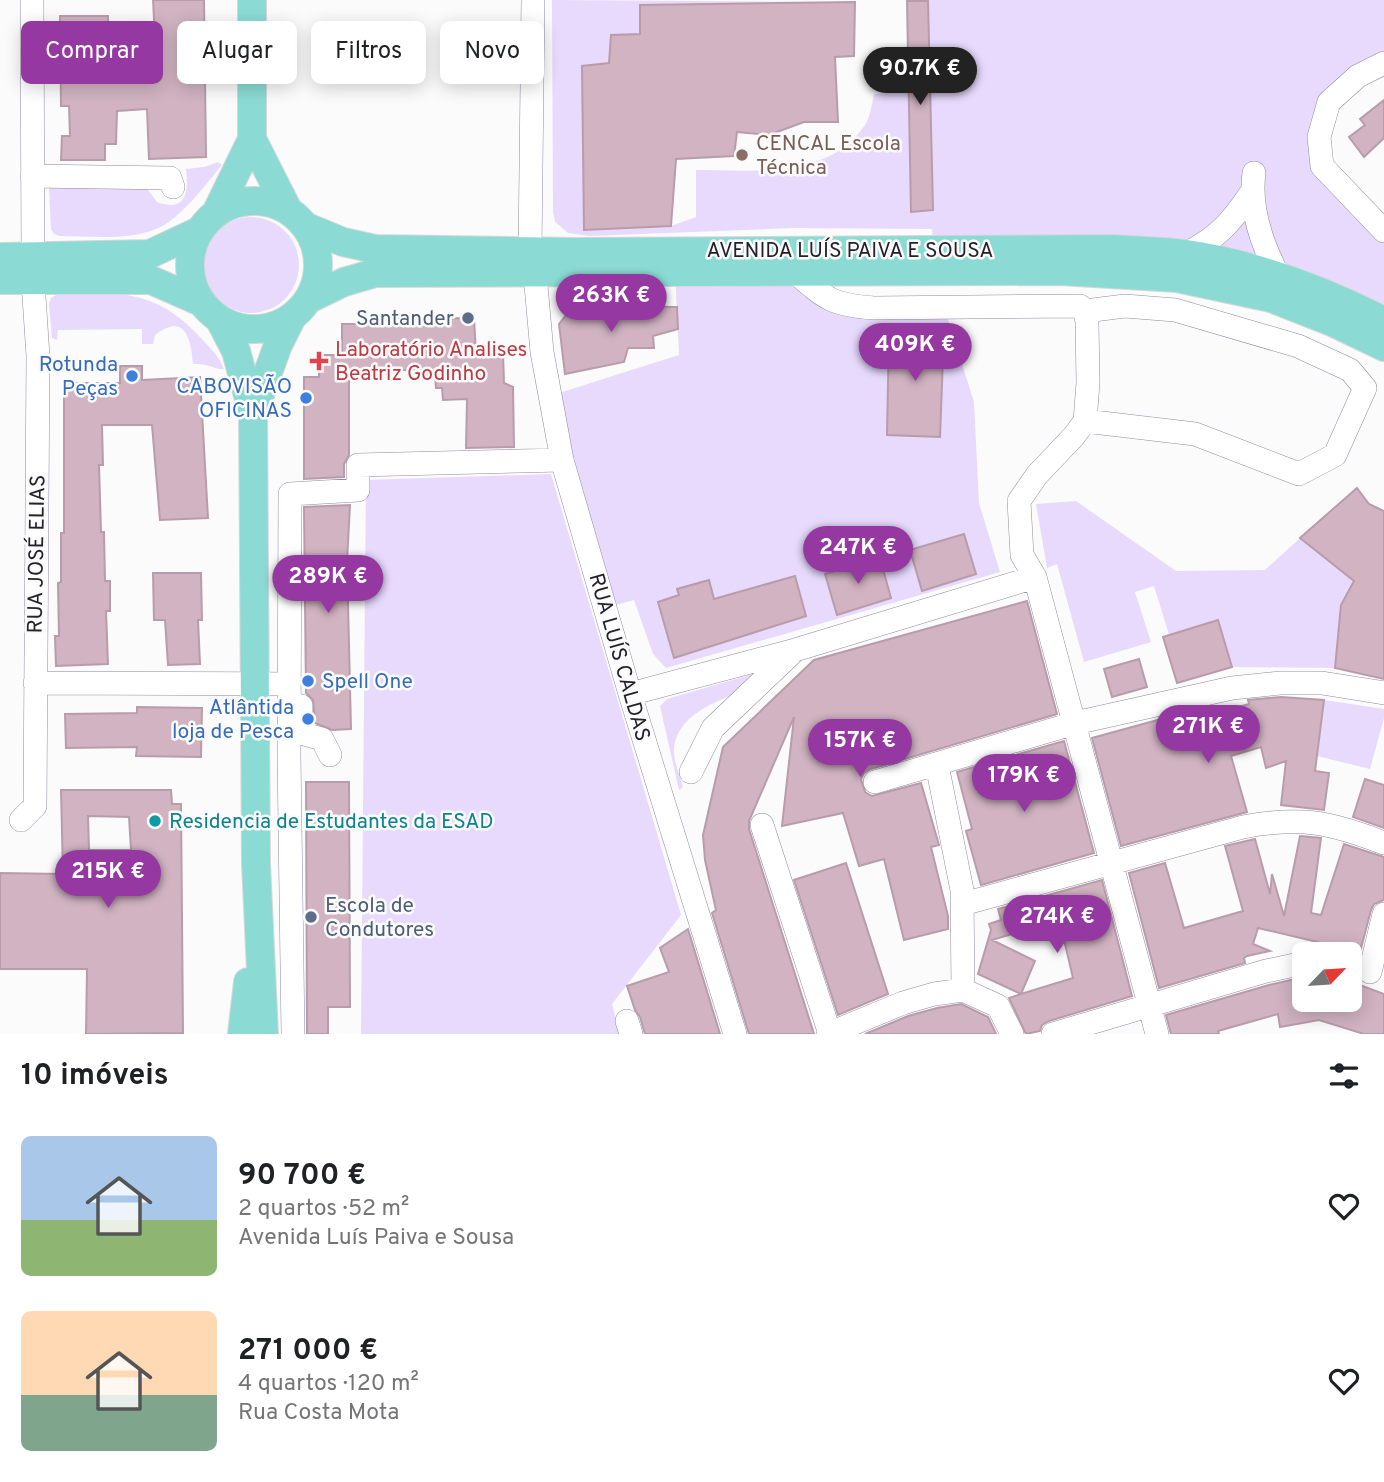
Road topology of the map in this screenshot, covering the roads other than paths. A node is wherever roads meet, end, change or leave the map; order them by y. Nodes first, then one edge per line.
1 (32, 0) edge
2 (252, 0) edge
3 (533, 0) edge
4 (1384, 63) edge
5 (252, 139) junction
6 (32, 176) junction
7 (173, 187) dead end
8 (298, 219) junction
9 (208, 221) junction
10 (1384, 230) edge
11 (1186, 254) junction
12 (0, 257) edge
13 (533, 262) junction
14 (33, 270) junction
15 (796, 273) junction
16 (1278, 275) junction
17 (0, 280) edge
18 (300, 308) junction
19 (211, 311) junction
20 (1085, 311) junction
21 (1384, 321) edge
22 (1384, 347) edge
23 (1369, 388) edge
24 (253, 414) junction
25 (1085, 421) junction
26 (562, 460) junction
27 (295, 503) junction
28 (1035, 577) junction
29 (795, 650) junction
30 (35, 683) junction
31 (256, 684) junction
32 (289, 684) junction
33 (1384, 693) edge
34 (630, 694) junction
35 (1075, 723) junction
36 (330, 755) dead end
37 (937, 765) junction
38 (691, 772) dead end
39 (875, 782) dead end
40 (301, 791) dead end
41 (21, 820) dead end
42 (762, 825) dead end
43 (1384, 844) edge
44 (256, 864) junction
45 (1111, 864) junction
46 (963, 904) junction
47 (1384, 914) edge
48 (1292, 965) edge
49 (1368, 972) edge
50 (963, 990) junction
51 (1149, 1006) junction
52 (301, 1021) edge
53 (242, 1034) edge
54 (264, 1034) edge
55 (735, 1034) edge
56 (829, 1034) edge
57 (1012, 1034) edge
58 (1053, 1034) edge
59 (1157, 1034) edge

1 - 6 street, RUA JOSÉ ELIAS
2 - 5 main road
3 - 13 street, RUA LUÍS CALDAS
4 - 10 street
5 - 8 main road
5 - 9 main road
6 - 7 street
6 - 14 street, RUA JOSÉ ELIAS
8 - 9 main road
8 - 13 main road, AVENIDA LUÍS PAIVA E SOUSA
8 - 18 main road
9 - 14 main road
9 - 19 main road
11 - 13 main road, AVENIDA LUÍS PAIVA E SOUSA
11 - 16 main road, AVENIDA LUÍS PAIVA E SOUSA
11 - 16 street
12 - 14 main road
13 - 15 main road, AVENIDA LUÍS PAIVA E SOUSA
13 - 18 main road, AVENIDA LUÍS PAIVA E SOUSA
13 - 26 street, RUA LUÍS CALDAS
14 - 17 main road
14 - 19 main road
14 - 30 street, RUA JOSÉ ELIAS
15 - 20 street
15 - 22 main road, AVENIDA LUÍS PAIVA E SOUSA
16 - 21 main road, AVENIDA LUÍS PAIVA E SOUSA
18 - 19 main road
18 - 24 main road
19 - 24 main road
20 - 23 street
20 - 25 street
23 - 25 street
24 - 31 main road
25 - 28 street
26 - 27 street
26 - 34 street, RUA LUÍS CALDAS
27 - 32 street
27 - 36 street
28 - 29 street
28 - 35 street
29 - 34 street
29 - 38 street
30 - 31 street
30 - 41 street, RUA JOSÉ ELIAS
31 - 32 street
31 - 44 main road
32 - 52 street
33 - 35 street
34 - 55 street, RUA LUÍS CALDAS
35 - 37 street
35 - 45 street
37 - 39 street
37 - 46 street
40 - 52 street
42 - 56 street
43 - 45 street
44 - 53 main road
44 - 54 main road
45 - 46 street
45 - 51 street
46 - 50 street
47 - 49 street
48 - 51 street
50 - 56 street
50 - 57 street
51 - 58 street
51 - 59 street

